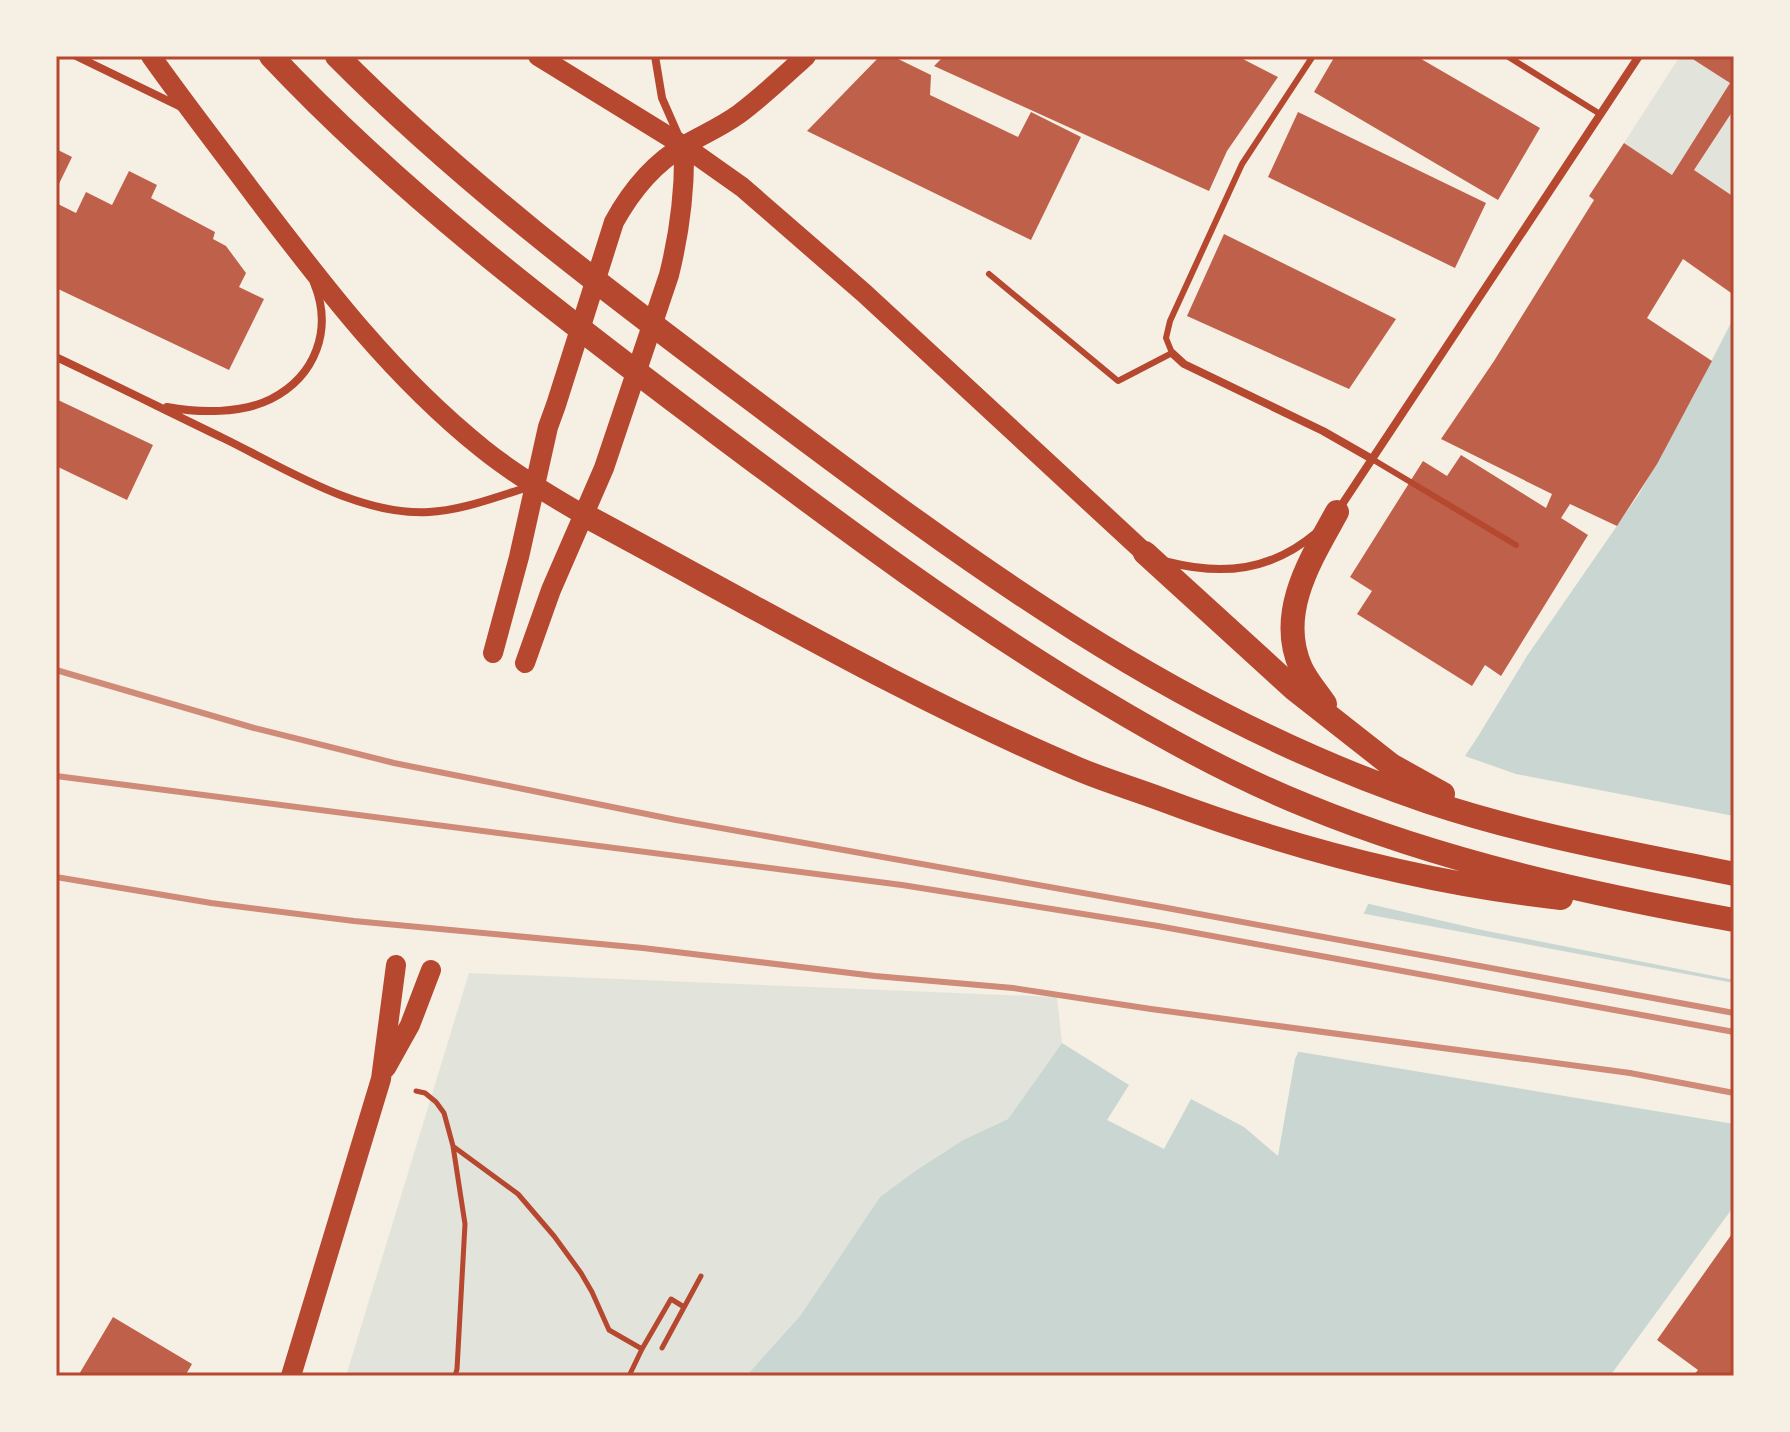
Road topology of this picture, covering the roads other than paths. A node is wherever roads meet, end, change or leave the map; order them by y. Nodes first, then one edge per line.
1 (76, 56) edge
2 (151, 56) edge
3 (271, 56) edge
4 (337, 56) edge
5 (538, 56) edge
6 (655, 56) edge
7 (806, 56) edge
8 (1313, 56) edge
9 (1507, 56) edge
10 (1639, 56) edge
11 (194, 114) junction
12 (1600, 114) junction
13 (684, 146) junction
14 (303, 259) junction
15 (989, 274) dead end
16 (1172, 353) junction
17 (56, 357) edge
18 (151, 403) junction
19 (1372, 459) junction
20 (534, 486) junction
21 (1337, 512) junction
22 (584, 515) junction
23 (1516, 545) dead end
24 (1145, 553) junction
25 (493, 653) dead end
26 (525, 663) dead end
27 (1356, 738) junction
28 (1431, 795) junction
29 (1734, 874) edge
30 (1678, 910) junction
31 (1734, 920) edge
32 (396, 965) dead end
33 (431, 970) dead end
34 (381, 1079) junction
35 (291, 1376) edge

1 - 11 street
2 - 11 main road
3 - 30 highway
4 - 28 highway
5 - 13 main road
6 - 13 street
7 - 13 main road
8 - 16 lane
9 - 12 lane
10 - 12 street
11 - 14 main road
12 - 19 street
13 - 20 main road
13 - 22 main road
13 - 24 main road
14 - 18 street
14 - 20 main road
15 - 16 lane
16 - 19 street
17 - 18 street
18 - 20 street
19 - 21 street
19 - 23 lane
20 - 22 main road
20 - 25 main road
21 - 24 street
21 - 27 highway
22 - 26 main road
22 - 30 highway
24 - 27 highway
27 - 28 highway
28 - 29 highway
30 - 31 highway
32 - 34 main road
33 - 34 main road
34 - 35 main road

